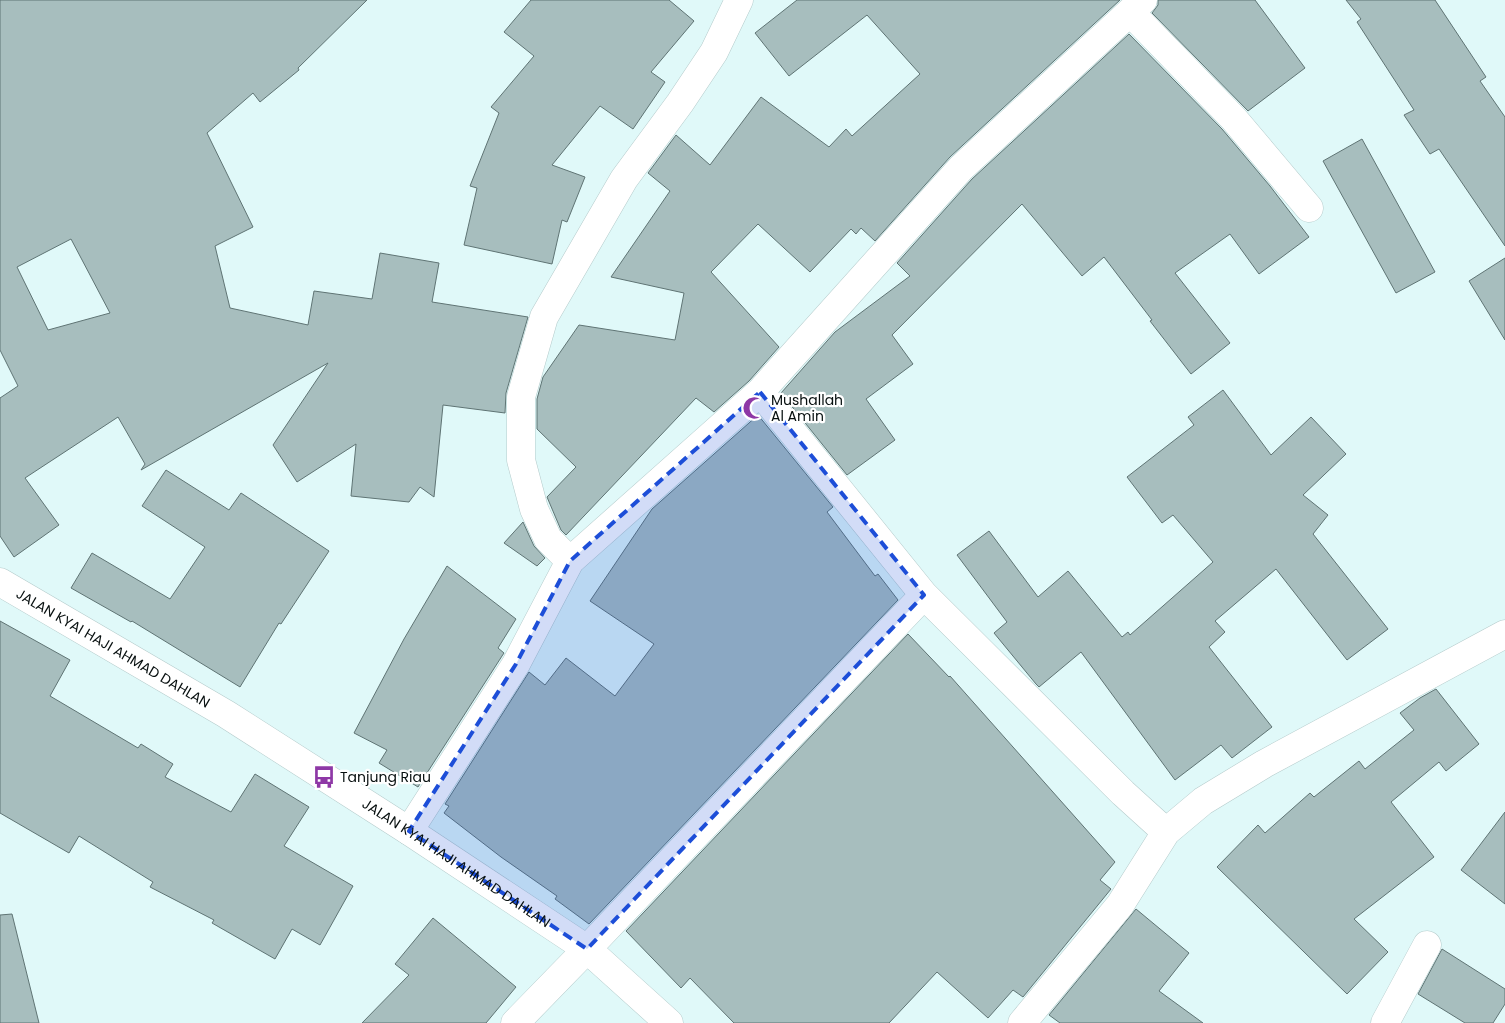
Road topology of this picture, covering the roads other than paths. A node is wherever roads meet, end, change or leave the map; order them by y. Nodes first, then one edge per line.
1 (739, 0) edge
2 (1137, 6) edge
3 (1309, 208) dead end
4 (760, 392) junction
5 (570, 561) junction
6 (0, 582) edge
7 (924, 595) junction
8 (1505, 634) edge
9 (409, 831) junction
10 (1166, 832) junction
11 (1427, 945) dead end
12 (587, 950) junction
13 (515, 1023) edge
14 (669, 1023) edge
15 (1022, 1023) edge
16 (1385, 1023) edge

1 - 5 street
2 - 3 street
2 - 4 street
4 - 5 street
4 - 7 street
5 - 9 street
6 - 9 street, JALAN KYAI HAJI AHMAD DAHLAN
7 - 10 street
7 - 12 street
8 - 10 street
9 - 12 street, JALAN KYAI HAJI AHMAD DAHLAN
10 - 15 street
11 - 16 street
12 - 13 street
12 - 14 street, JALAN KYAI HAJI AHMAD DAHLAN

